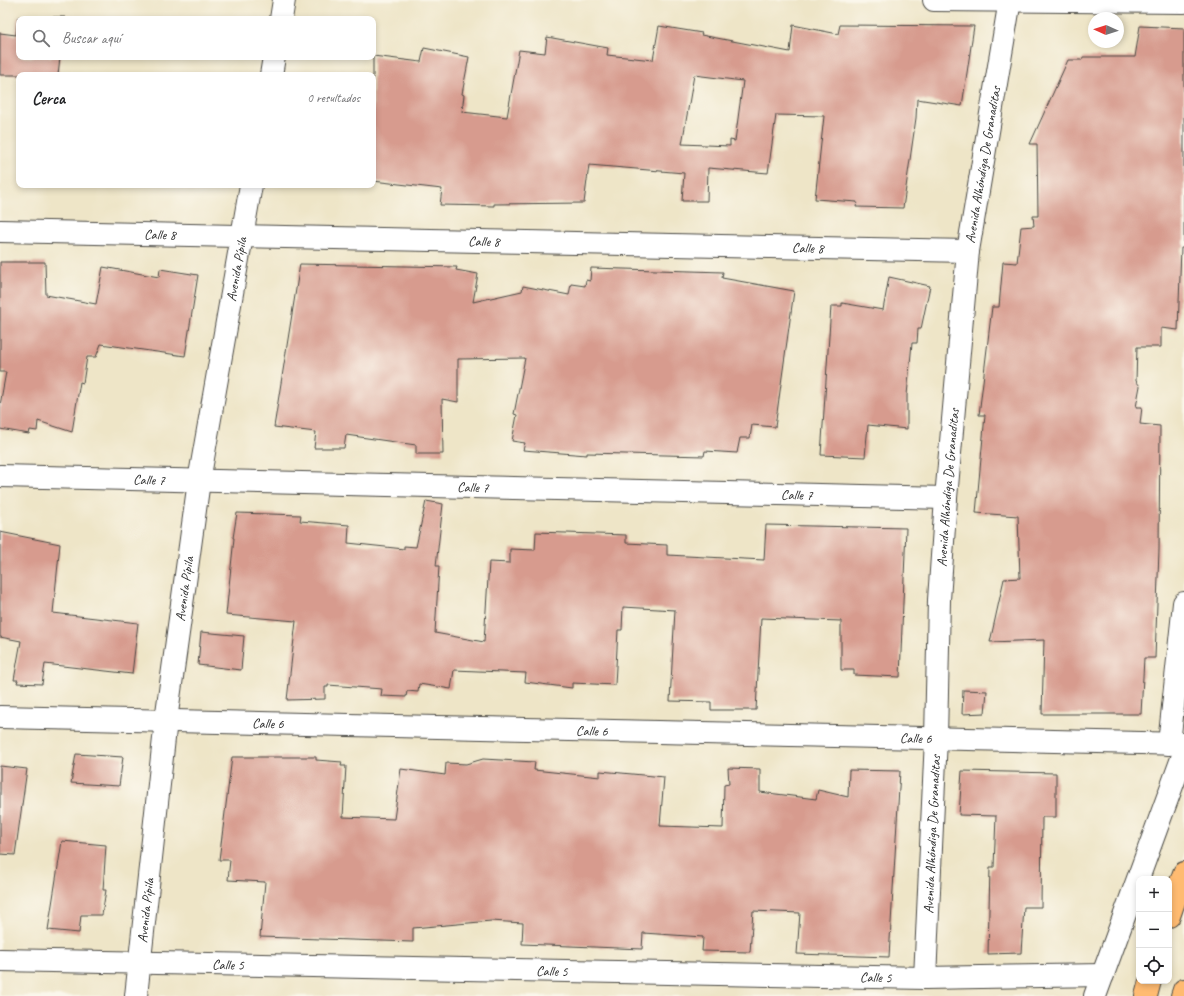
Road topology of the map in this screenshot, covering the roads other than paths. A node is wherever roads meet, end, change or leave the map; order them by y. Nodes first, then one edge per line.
1 (284, 0) edge
2 (934, 0) edge
3 (1010, 0) edge
4 (1184, 2) edge
5 (281, 16) edge
6 (274, 60) edge
7 (272, 72) edge
8 (250, 188) edge
9 (0, 231) edge
10 (241, 236) junction
11 (968, 251) junction
12 (0, 476) edge
13 (199, 481) junction
14 (946, 498) junction
15 (1184, 603) edge
16 (0, 717) edge
17 (166, 720) junction
18 (936, 738) junction
19 (1179, 747) edge
20 (1184, 873) edge
21 (1170, 912) edge
22 (0, 960) edge
23 (140, 961) junction
24 (1103, 975) junction
25 (925, 978) junction
26 (1149, 984) edge
27 (1184, 990) edge
28 (136, 996) edge
29 (1095, 996) edge
30 (1146, 996) edge
31 (1182, 996) edge

1 - 5 street
2 - 3 street
3 - 4 street
3 - 11 street, Avenida Alhóndiga De Granaditas
6 - 7 street
8 - 10 street, Avenida Pípila
9 - 10 street, Calle 8
10 - 11 street, Calle 8
10 - 13 street, Avenida Pípila
11 - 14 street, Avenida Alhóndiga De Granaditas
12 - 13 street, Calle 7
13 - 14 street, Calle 7
13 - 17 street, Avenida Pípila
14 - 18 street, Avenida Alhóndiga De Granaditas
15 - 19 street
16 - 17 street, Calle 6
17 - 18 street, Calle 6
17 - 23 street, Avenida Pípila
18 - 19 street, Calle 6
18 - 25 street, Avenida Alhóndiga De Granaditas
19 - 24 street
20 - 21 main road
22 - 23 street, Calle 5
23 - 25 street, Calle 5
23 - 28 street, Avenida Pípila
24 - 25 street, Calle 5
24 - 29 street
26 - 30 main road
27 - 31 main road

